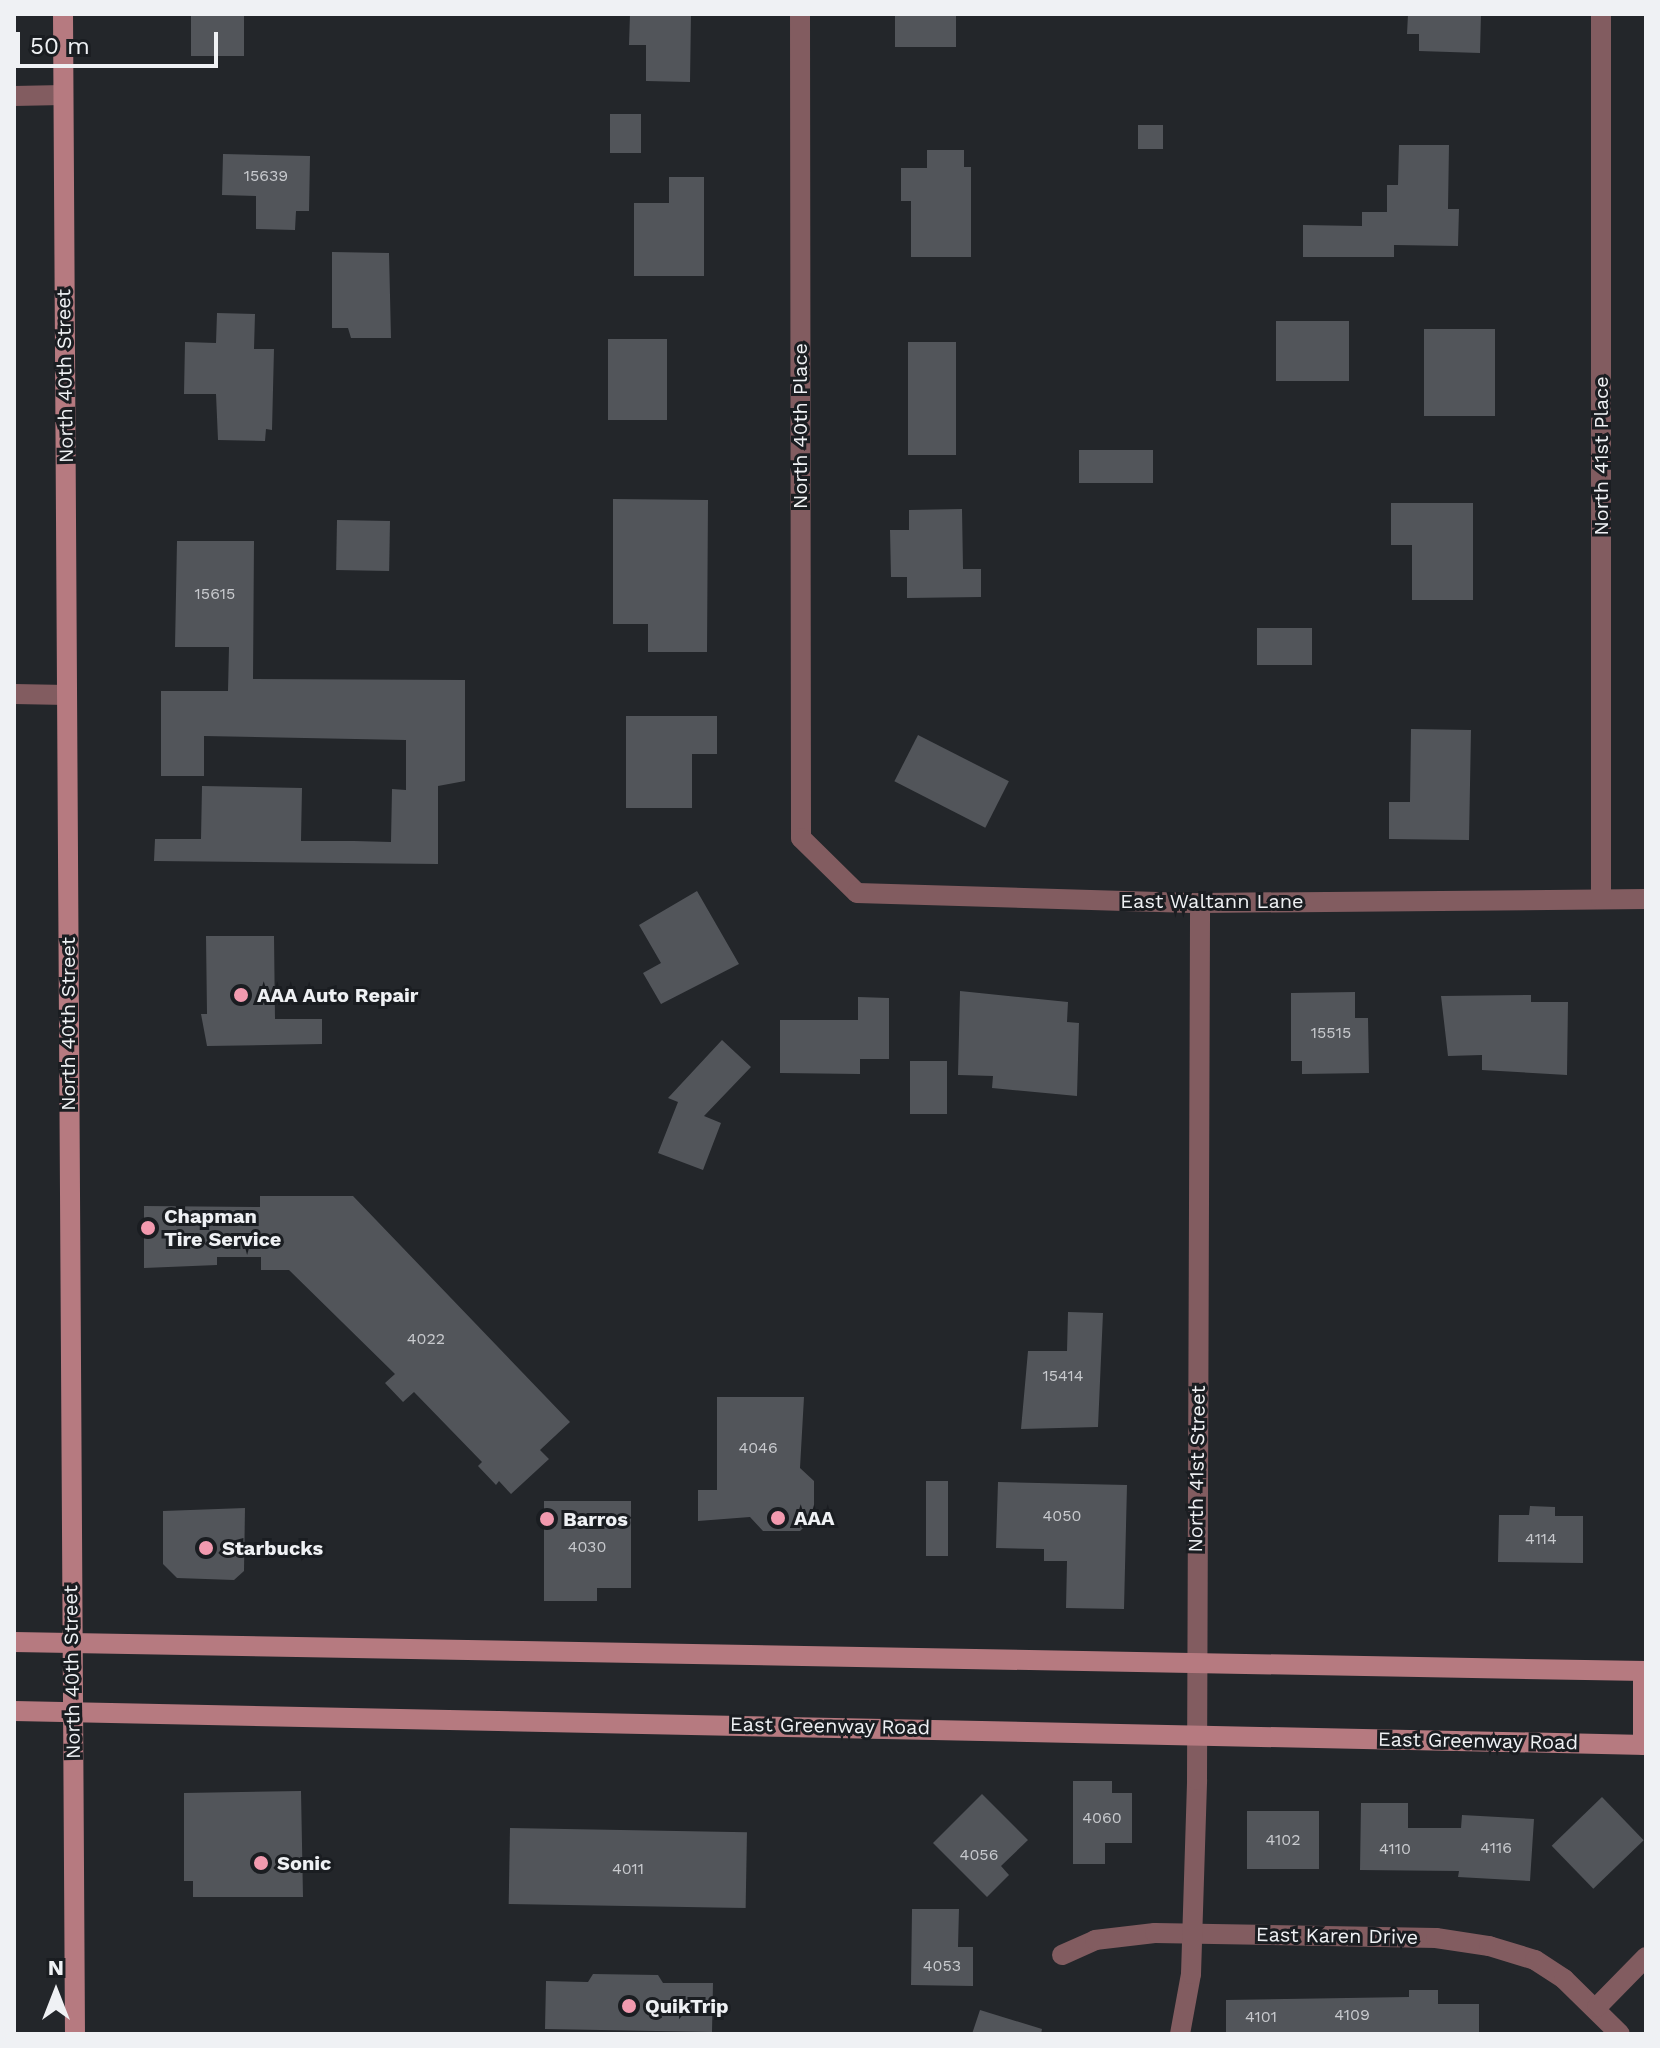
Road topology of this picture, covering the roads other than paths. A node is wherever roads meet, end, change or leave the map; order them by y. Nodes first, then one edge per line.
1 (63, 14) edge
2 (800, 14) edge
3 (1601, 14) edge
4 (63, 95) junction
5 (14, 96) edge
6 (14, 694) edge
7 (67, 695) junction
8 (801, 838) joint
9 (1601, 899) junction
10 (1646, 899) edge
11 (1200, 903) junction
12 (14, 1642) edge
13 (71, 1642) junction
14 (1196, 1662) junction
15 (1645, 1671) edge
16 (14, 1711) edge
17 (72, 1711) junction
18 (1196, 1734) junction
19 (1644, 1745) edge
20 (1192, 1933) junction
21 (1062, 1955) dead end
22 (1646, 1957) edge
23 (1597, 2007) junction
24 (75, 2034) edge
25 (1180, 2034) edge
26 (1620, 2034) edge

1 - 4 main road, North 40th Street
2 - 8 street, North 40th Place
3 - 9 street, North 41st Place
4 - 5 street
4 - 7 main road, North 40th Street
6 - 7 street
7 - 13 main road, North 40th Street
8 - 11 street, East Waltann Lane
9 - 10 street, East Waltann Lane
9 - 11 street, East Waltann Lane
11 - 14 street, North 41st Street
12 - 13 main road
13 - 14 main road
13 - 17 main road, North 40th Street
14 - 15 main road
14 - 18 street, North 41st Street
15 - 19 main road
16 - 17 main road, East Greenway Road
17 - 18 main road, East Greenway Road
17 - 24 main road, North 40th Street
18 - 19 main road, East Greenway Road
18 - 20 street, North 41st Street
20 - 21 street, East Karen Drive
20 - 23 street, East Karen Drive
20 - 25 street, North 41st Street
22 - 23 street
23 - 26 street

